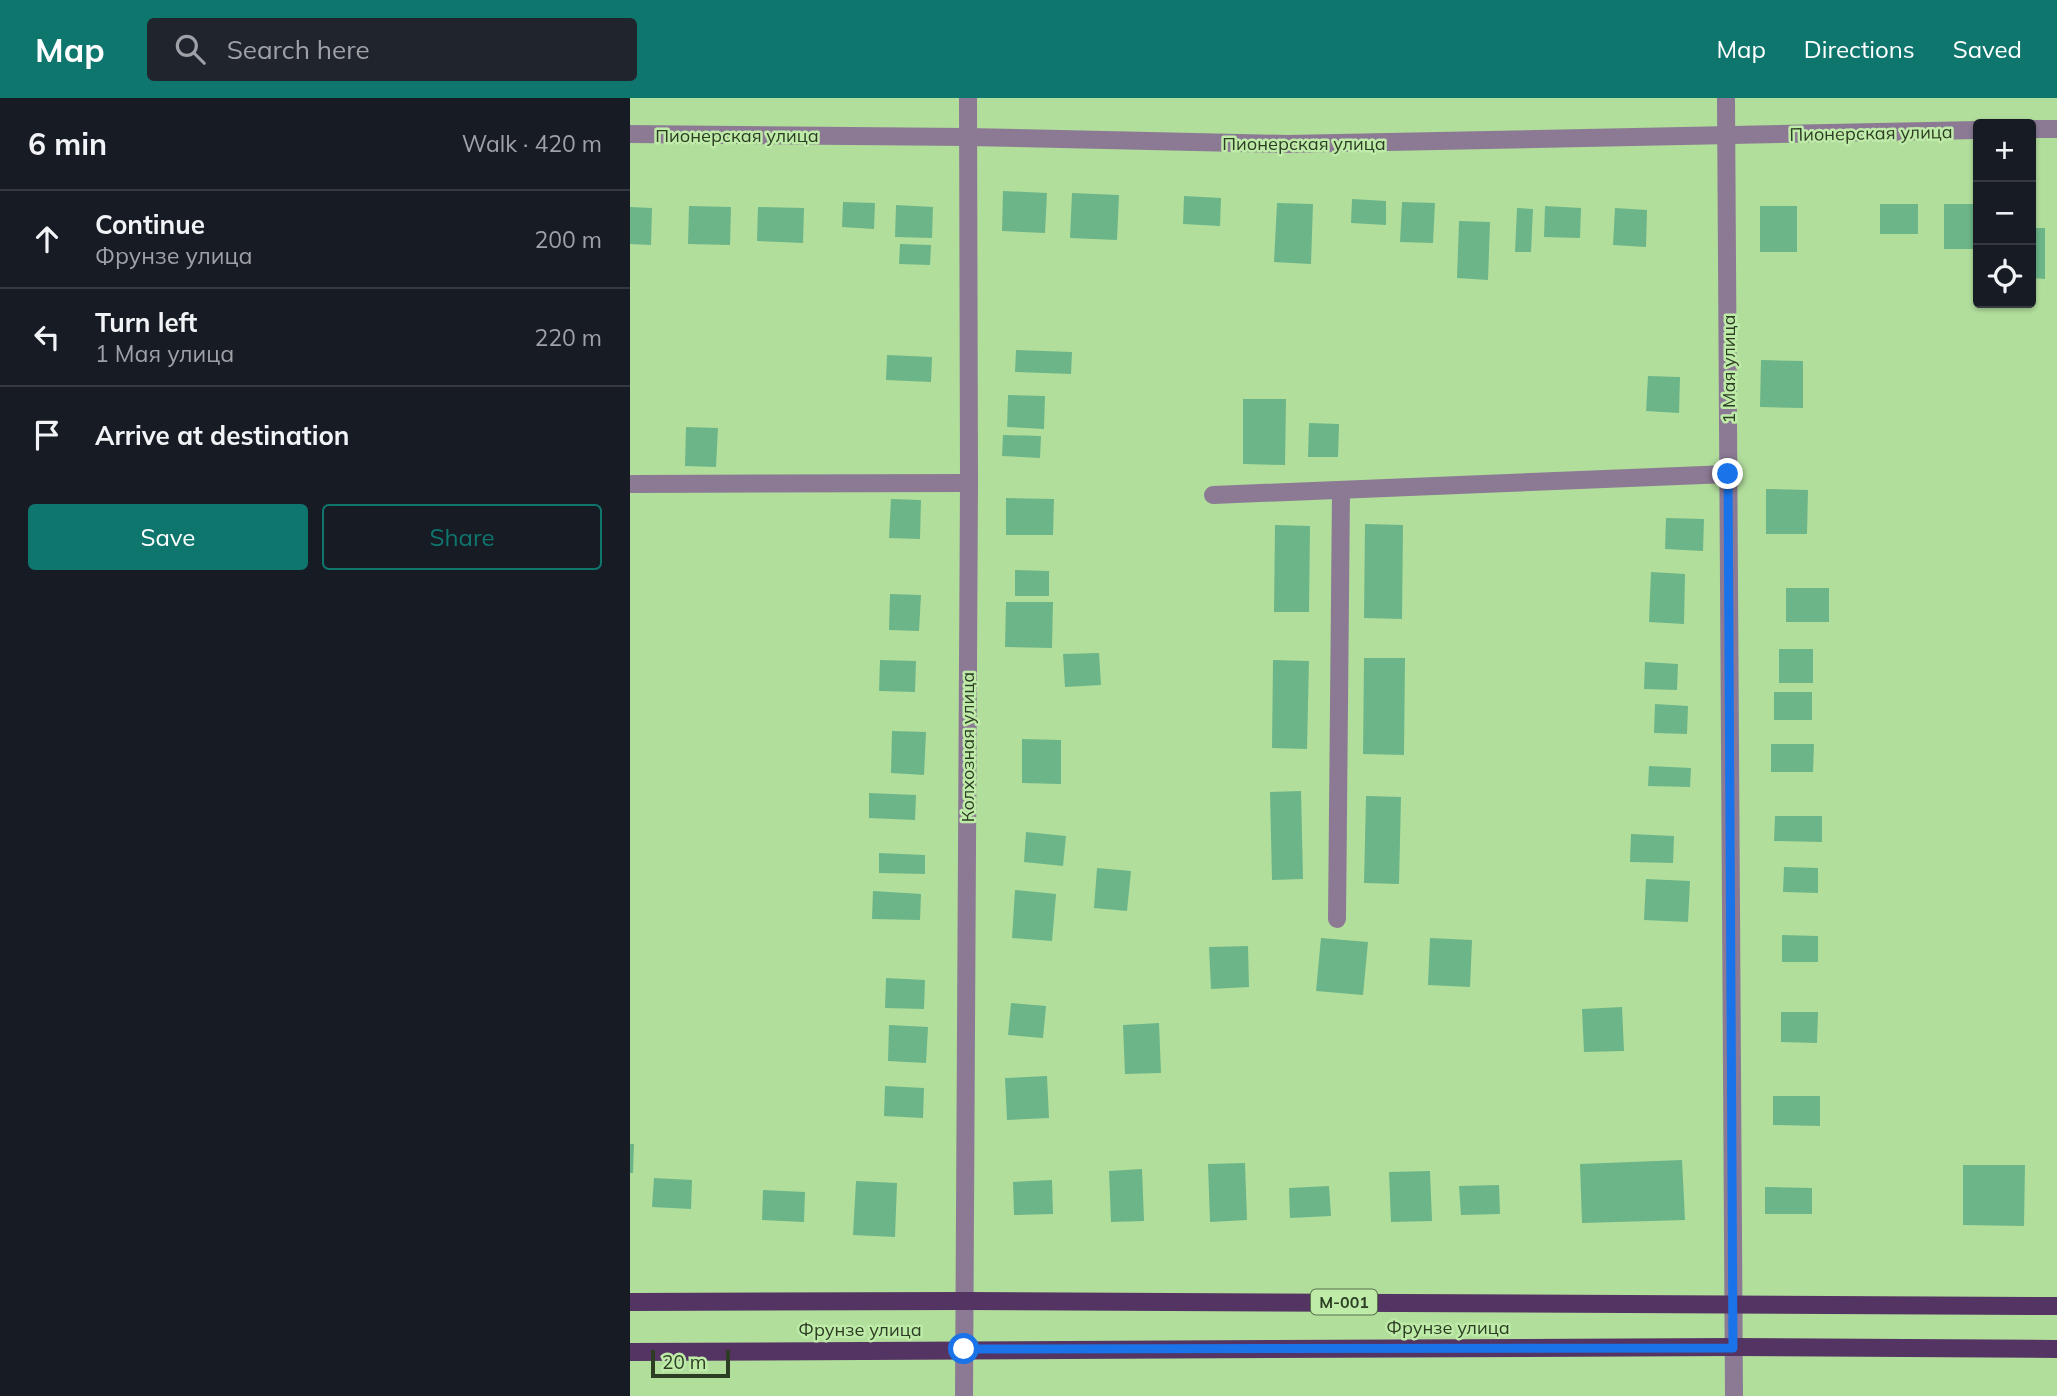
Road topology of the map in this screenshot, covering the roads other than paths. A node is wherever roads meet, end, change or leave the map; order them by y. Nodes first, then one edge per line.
1 (968, 98) edge
2 (1726, 98) edge
3 (2036, 129) edge
4 (2057, 129) edge
5 (1973, 131) edge
6 (630, 134) edge
7 (1726, 136) junction
8 (968, 137) junction
9 (1728, 474) junction
10 (969, 482) junction
11 (632, 484) dead end
12 (1341, 491) junction
13 (1213, 495) dead end
14 (1337, 919) dead end
15 (964, 1301) junction
16 (630, 1303) edge
17 (1733, 1303) junction
18 (2057, 1306) edge
19 (1733, 1348) junction
20 (964, 1349) junction
21 (2057, 1349) edge
22 (630, 1352) edge
23 (964, 1396) edge
24 (1734, 1396) edge

1 - 8 street, Колхозная улица
2 - 7 street, 1 Мая улица
3 - 4 street
5 - 7 street, Пионерская улица
6 - 8 street, Пионерская улица
7 - 8 street, Пионерская улица
7 - 9 street, 1 Мая улица
8 - 10 street, Колхозная улица
9 - 12 street
9 - 17 street, 1 Мая улица
10 - 11 street
10 - 15 street, Колхозная улица
12 - 13 street
12 - 14 street
15 - 16 main road, Фрунзе улица / M-001
15 - 17 main road, Фрунзе улица / M-001
15 - 20 street, Колхозная улица
17 - 18 main road, Фрунзе улица / M-001
17 - 19 street, 1 Мая улица
19 - 20 main road, Фрунзе улица
19 - 21 main road, Фрунзе улица
19 - 24 street, 1 Мая улица
20 - 22 main road, Фрунзе улица
20 - 23 street, Колхозная улица

